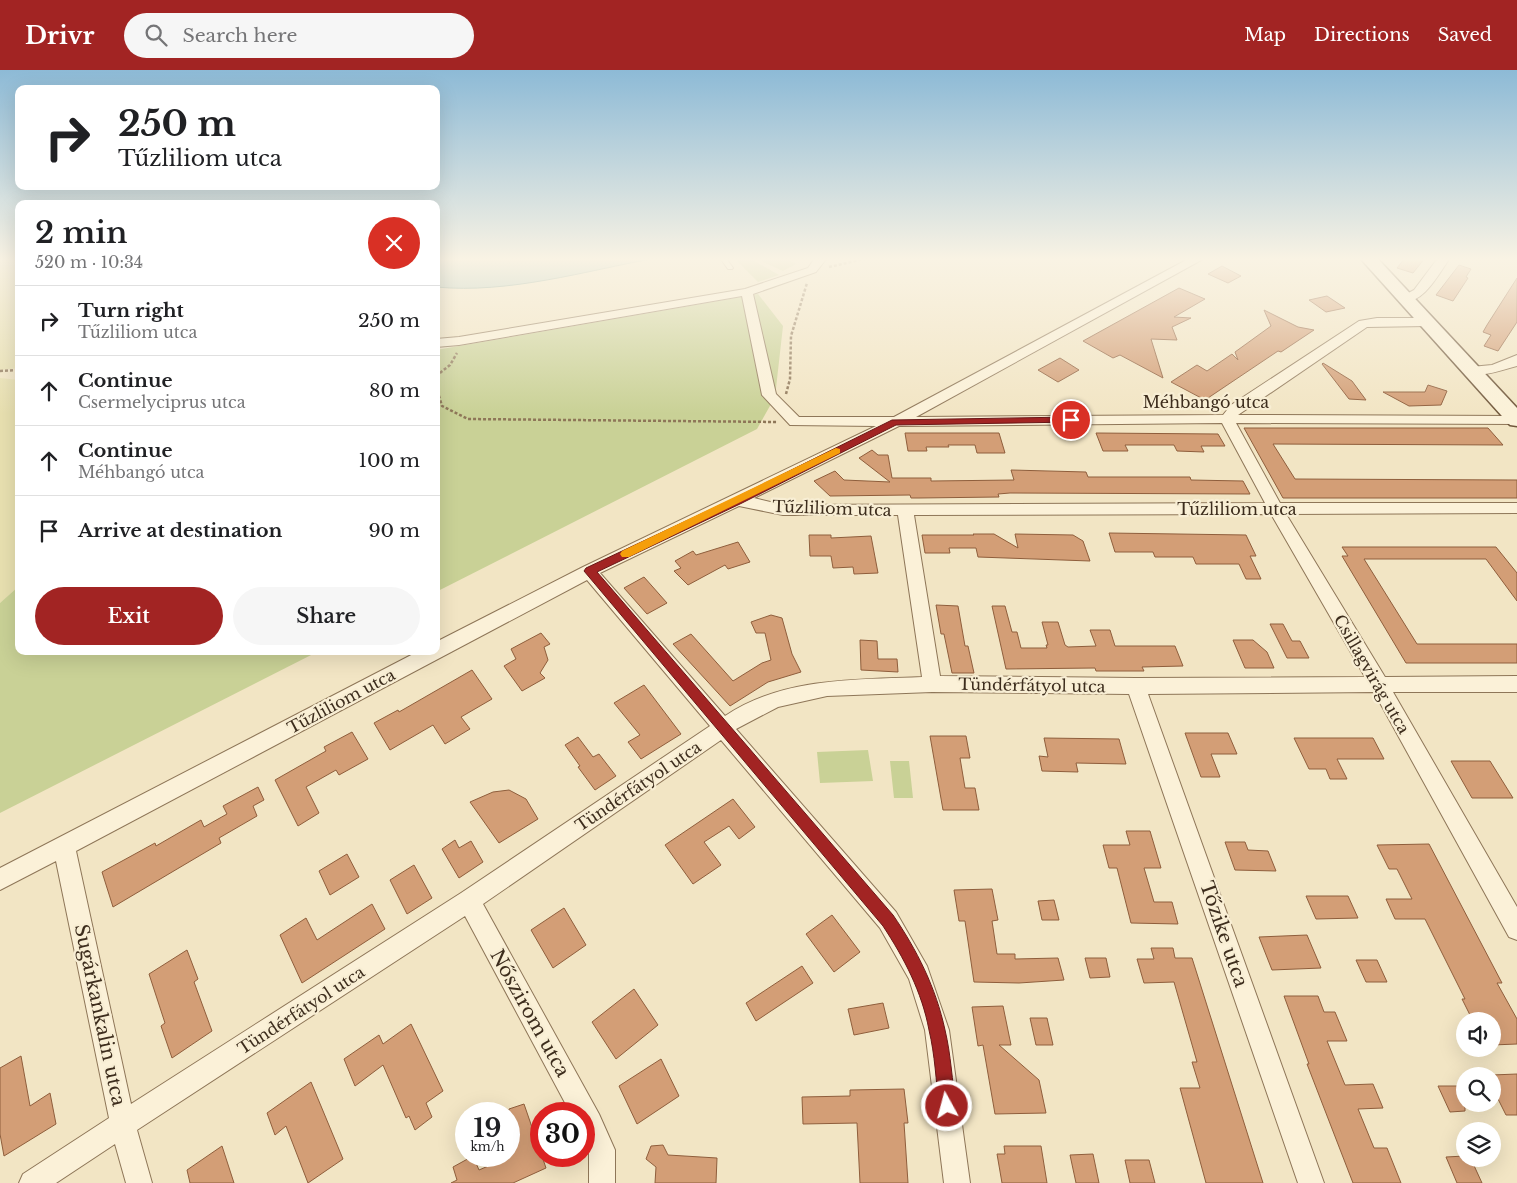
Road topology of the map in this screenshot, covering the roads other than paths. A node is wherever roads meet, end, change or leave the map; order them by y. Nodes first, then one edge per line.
1 (642, 310) edge
2 (751, 310) edge
3 (1103, 310) edge
4 (1415, 310) edge
5 (1426, 322) junction
6 (440, 343) edge
7 (1517, 359) edge
8 (1471, 371) junction
9 (1227, 419) junction
10 (1517, 420) edge
11 (895, 422) junction
12 (738, 500) junction
13 (1276, 508) junction
14 (1517, 508) edge
15 (905, 510) junction
16 (590, 571) junction
17 (440, 649) edge
18 (429, 655) edge
19 (932, 684) junction
20 (1378, 684) junction
21 (1517, 684) edge
22 (1136, 686) junction
23 (722, 729) junction
24 (64, 846) junction
25 (0, 879) edge
26 (469, 902) junction
27 (1517, 928) edge
28 (123, 1124) junction
29 (32, 1183) edge
30 (139, 1183) edge
31 (602, 1183) edge
32 (957, 1183) edge
33 (1311, 1183) edge

1 - 6 street
2 - 11 street, Méhbangó utca
3 - 11 street
4 - 5 street
5 - 8 street
5 - 9 street
7 - 8 street
8 - 10 street
9 - 10 street, Méhbangó utca
9 - 11 street, Méhbangó utca
9 - 13 street, Csillagvirág utca
11 - 12 street
12 - 15 street, Tűzliliom utca
12 - 16 street, Tűzliliom utca
13 - 14 street, Tűzliliom utca
13 - 15 street, Tűzliliom utca
13 - 20 street, Csillagvirág utca
15 - 19 street
16 - 17 street, Tűzliliom utca
16 - 23 street
18 - 24 street, Tűzliliom utca
19 - 22 street, Tündérfátyol utca
19 - 23 street, Tündérfátyol utca
20 - 21 street, Tündérfátyol utca
20 - 22 street, Tündérfátyol utca
20 - 27 street, Csillagvirág utca
22 - 33 street, Tőzike utca
23 - 26 street, Tündérfátyol utca
23 - 32 street
24 - 25 street, Tűzliliom utca
24 - 28 street, Sugárkankalin utca
26 - 28 street, Tündérfátyol utca
26 - 31 street, Nőszirom utca
28 - 29 street, Tündérfátyol utca
28 - 30 street, Sugárkankalin utca

